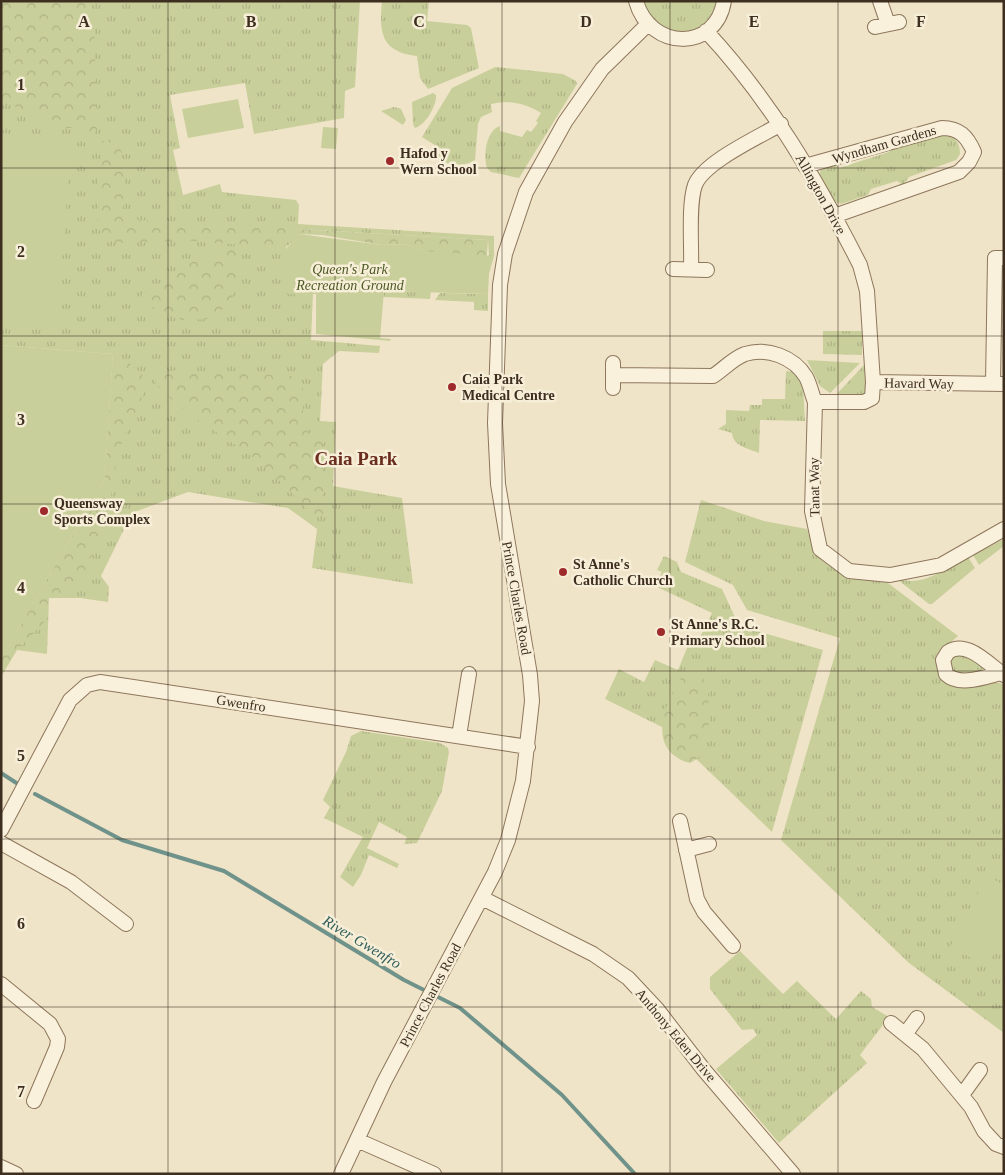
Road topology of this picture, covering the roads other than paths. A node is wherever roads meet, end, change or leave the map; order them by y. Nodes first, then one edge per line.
1 (636, 1) edge
2 (724, 1) edge
3 (880, 1) edge
4 (887, 24) dead end
5 (647, 25) junction
6 (706, 30) junction
7 (781, 124) junction
8 (805, 166) junction
9 (834, 216) junction
10 (1004, 258) edge
11 (673, 269) dead end
12 (691, 270) junction
13 (707, 270) dead end
14 (613, 375) dead end
15 (873, 382) junction
16 (998, 384) edge
17 (815, 402) junction
18 (1004, 529) edge
19 (469, 674) dead end
20 (460, 736) junction
21 (528, 747) junction
22 (680, 821) dead end
23 (1, 830) edge
24 (1, 843) edge
25 (709, 844) dead end
26 (686, 850) junction
27 (482, 898) junction
28 (126, 924) dead end
29 (733, 946) dead end
30 (1, 984) edge
31 (918, 1018) dead end
32 (891, 1023) dead end
33 (906, 1034) junction
34 (980, 1070) dead end
35 (962, 1095) junction
36 (34, 1102) dead end
37 (357, 1140) junction
38 (1004, 1146) edge
39 (1, 1166) edge
40 (16, 1174) edge
41 (341, 1174) edge
42 (434, 1174) edge
43 (793, 1174) edge

1 - 5 street
2 - 6 street
3 - 4 street
5 - 6 street
5 - 21 street, Prince Charles Road
6 - 7 street, Allington Drive
7 - 8 street, Allington Drive
7 - 12 street
8 - 9 street, Allington Drive
8 - 9 street, Wyndham Gardens
9 - 15 street, Allington Drive
10 - 16 street
11 - 12 street
12 - 13 street
14 - 17 street
15 - 16 street, Havard Way
15 - 17 street, Havard Way
17 - 18 street, Tanat Way
19 - 20 street
20 - 21 street, Gwenfro
20 - 23 street, Gwenfro
21 - 27 street, Prince Charles Road
22 - 26 street
24 - 28 street
25 - 26 street
26 - 29 street
27 - 37 street, Prince Charles Road
27 - 43 street, Anthony Eden Drive
30 - 36 street
31 - 33 street
32 - 33 street
33 - 35 street
34 - 35 street
35 - 38 street
37 - 41 street, Prince Charles Road
37 - 42 street
39 - 40 street

